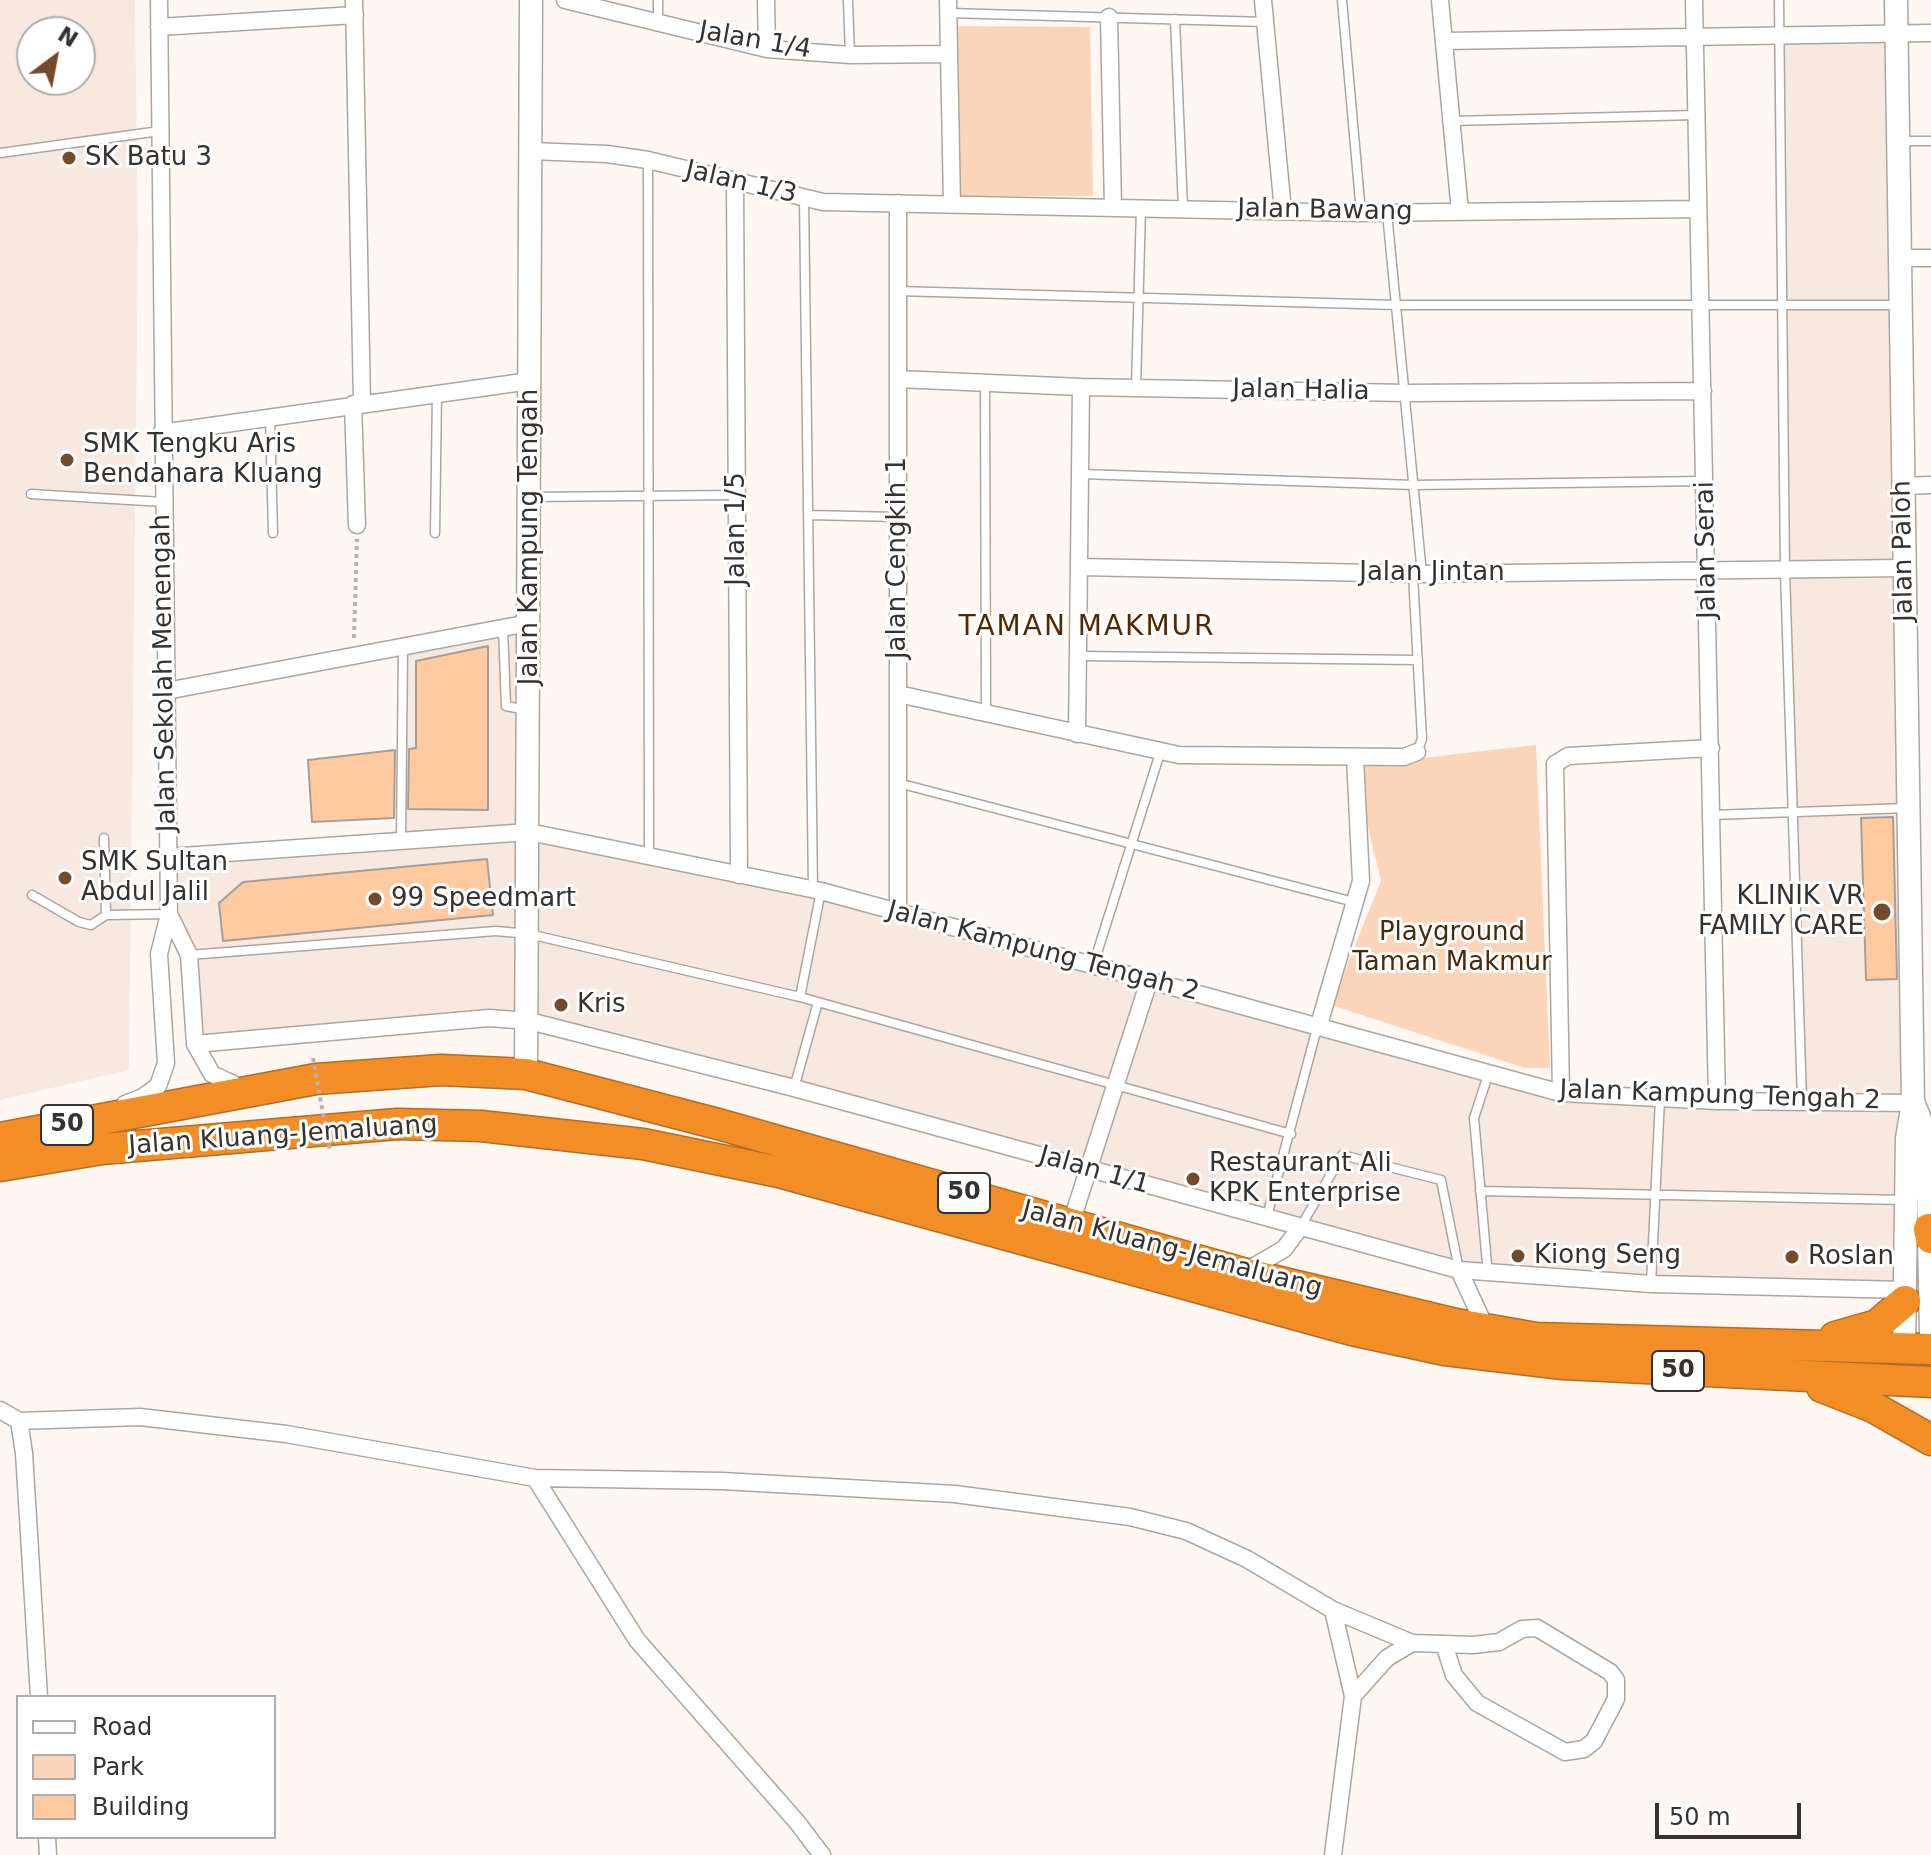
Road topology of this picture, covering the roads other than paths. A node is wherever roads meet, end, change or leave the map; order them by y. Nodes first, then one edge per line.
1 (159, 0) edge
2 (531, 0) edge
3 (565, 0) edge
4 (658, 0) edge
5 (766, 0) edge
6 (848, 0) edge
7 (1263, 0) edge
8 (1342, 0) edge
9 (1440, 0) edge
10 (1694, 0) edge
11 (1779, 0) edge
12 (1896, 0) edge
13 (584, 2) edge
14 (948, 6) edge
15 (355, 8) edge
16 (1109, 17) junction
17 (1175, 19) junction
18 (1265, 22) junction
19 (658, 23) junction
20 (159, 27) junction
21 (1896, 33) junction
22 (1931, 33) edge
23 (1778, 36) junction
24 (1693, 38) junction
25 (1444, 41) junction
26 (767, 49) junction
27 (949, 54) junction
28 (850, 55) junction
29 (1696, 115) junction
30 (1451, 121) junction
31 (160, 131) junction
32 (1897, 141) junction
33 (1931, 141) edge
34 (531, 151) junction
35 (0, 153) edge
36 (648, 160) junction
37 (735, 182) junction
38 (804, 198) junction
39 (898, 203) junction
40 (952, 204) junction
41 (1113, 207) junction
42 (1141, 208) junction
43 (1183, 209) junction
44 (1698, 209) junction
45 (1283, 211) junction
46 (1460, 212) junction
47 (1361, 213) junction
48 (1387, 213) junction
49 (1898, 258) junction
50 (1931, 258) edge
51 (898, 291) junction
52 (1138, 298) junction
53 (1396, 305) junction
54 (1899, 305) junction
55 (1701, 306) junction
56 (1782, 306) junction
57 (898, 379) junction
58 (530, 381) junction
59 (985, 383) junction
60 (1081, 387) junction
61 (1136, 388) junction
62 (1703, 391) junction
63 (437, 393) junction
64 (1406, 393) junction
65 (357, 404) junction
66 (270, 416) junction
67 (161, 433) junction
68 (1081, 474) junction
69 (1706, 481) junction
70 (1414, 485) junction
71 (1931, 485) edge
72 (1903, 486) junction
73 (31, 494) dead end
74 (737, 495) junction
75 (648, 496) junction
76 (528, 497) junction
77 (163, 502) junction
78 (808, 515) junction
79 (898, 517) junction
80 (357, 525) road end
81 (273, 533) dead end
82 (435, 533) dead end
83 (1080, 567) junction
84 (1905, 568) junction
85 (1785, 571) junction
86 (1708, 572) junction
87 (1417, 574) junction
88 (529, 623) junction
89 (503, 628) junction
90 (403, 647) junction
91 (1079, 656) junction
92 (1418, 660) junction
93 (166, 691) junction
94 (898, 694) junction
95 (530, 711) junction
96 (986, 713) junction
97 (1077, 734) junction
98 (1711, 748) junction
99 (1417, 752) joint
100 (1160, 753) junction
101 (1355, 757) junction
102 (898, 783) junction
103 (1909, 808) junction
104 (1793, 812) junction
105 (1712, 815) junction
106 (529, 832) junction
107 (104, 838) dead end
108 (401, 839) junction
109 (1133, 843) junction
110 (649, 856) junction
111 (168, 857) junction
112 (739, 875) junction
113 (817, 890) junction
114 (32, 895) dead end
115 (1357, 903) junction
116 (898, 912) junction
117 (169, 914) junction
118 (106, 915) junction
119 (529, 934) junction
120 (189, 955) junction
121 (1093, 966) junction
122 (1149, 981) junction
123 (800, 997) junction
124 (818, 1002) junction
125 (529, 1021) junction
126 (1318, 1028) junction
127 (195, 1044) junction
128 (526, 1074) junction
129 (1488, 1075) junction
130 (1116, 1085) junction
131 (794, 1088) junction
132 (247, 1091) junction
133 (1561, 1093) junction
134 (1660, 1098) junction
135 (1717, 1101) junction
136 (1802, 1101) junction
137 (1913, 1103) junction
138 (57, 1127) junction
139 (1291, 1134) junction
140 (0, 1138) edge
141 (0, 1166) edge
142 (1088, 1169) junction
143 (1480, 1191) junction
144 (1655, 1195) junction
145 (1906, 1200) junction
146 (1266, 1220) junction
147 (1071, 1223) junction
148 (1299, 1229) junction
149 (1930, 1234) edge
150 (1459, 1270) junction
151 (1243, 1273) junction
152 (1488, 1275) junction
153 (1651, 1284) junction
154 (1905, 1296) junction
155 (1486, 1329) junction
156 (1931, 1332) edge
157 (1794, 1345) junction
158 (1918, 1348) edge
159 (1793, 1377) junction
160 (1931, 1382) edge
161 (0, 1410) edge
162 (19, 1421) junction
163 (1931, 1440) edge
164 (535, 1478) junction
165 (1333, 1610) junction
166 (1412, 1643) junction
167 (1444, 1644) junction
168 (39, 1695) edge
169 (1353, 1696) junction
170 (822, 1855) edge
171 (1333, 1855) edge

1 - 20 street, Jalan Sekolah Menengah
2 - 34 main road, Jalan Kampung Tengah
3 - 13 street, Jalan 1/4
4 - 19 lane
5 - 26 street
6 - 28 lane
7 - 18 street
8 - 47 lane
9 - 25 street
10 - 24 street, Jalan Serai
11 - 23 lane
12 - 21 main road, Jalan Paloh
13 - 19 street, Jalan 1/4
14 - 16 lane
14 - 27 street
15 - 20 street
15 - 65 street
16 - 17 lane
16 - 41 street
17 - 18 lane
17 - 43 lane
18 - 45 street
19 - 26 street, Jalan 1/4
20 - 31 street, Jalan Sekolah Menengah
21 - 22 street
21 - 23 street
21 - 32 main road, Jalan Paloh
23 - 24 street
23 - 56 lane
24 - 25 street
24 - 29 street, Jalan Serai
25 - 30 street
26 - 28 street, Jalan 1/4
27 - 28 street, Jalan 1/4
27 - 40 street
29 - 30 lane
29 - 44 street, Jalan Serai
30 - 46 street
31 - 35 lane
31 - 67 street, Jalan Sekolah Menengah
32 - 33 lane
32 - 49 main road, Jalan Paloh
34 - 36 street, Jalan 1/3
34 - 58 main road, Jalan Kampung Tengah
36 - 37 street, Jalan 1/3
36 - 75 lane
37 - 38 street, Jalan 1/3
37 - 74 street, Jalan 1/5
38 - 39 street, Jalan 1/3
38 - 78 lane
39 - 40 street, Jalan 1/3
39 - 51 street, Jalan Cengkih 1
40 - 41 street, Jalan Bawang
41 - 42 street, Jalan Bawang
42 - 43 street, Jalan Bawang
42 - 52 lane
43 - 45 street, Jalan Bawang
44 - 46 street, Jalan Bawang
44 - 55 street, Jalan Serai
45 - 47 street, Jalan Bawang
46 - 48 street, Jalan Bawang
47 - 48 street, Jalan Bawang
48 - 53 lane
49 - 50 street
49 - 54 main road, Jalan Paloh
51 - 52 lane
51 - 57 street, Jalan Cengkih 1
52 - 53 lane
52 - 61 lane
53 - 55 lane
53 - 64 lane
54 - 56 lane
54 - 72 main road, Jalan Paloh
55 - 56 lane
55 - 62 street, Jalan Serai
56 - 85 lane
57 - 59 street, Jalan Halia
57 - 79 street, Jalan Cengkih 1
58 - 63 street
58 - 76 main road, Jalan Kampung Tengah
59 - 60 street, Jalan Halia
59 - 96 lane
60 - 61 street, Jalan Halia
60 - 68 street
61 - 64 street, Jalan Halia
62 - 64 street, Jalan Halia
62 - 69 street, Jalan Serai
63 - 65 street
63 - 82 lane
64 - 70 lane
65 - 66 street
65 - 80 street
66 - 67 street
66 - 81 lane
67 - 77 street, Jalan Sekolah Menengah
68 - 70 lane
68 - 83 street
69 - 70 lane
69 - 86 street, Jalan Serai
70 - 87 lane
71 - 72 street
72 - 84 main road, Jalan Paloh
73 - 77 lane
74 - 75 lane
74 - 112 street, Jalan 1/5
75 - 76 lane
75 - 110 lane
76 - 88 main road, Jalan Kampung Tengah
77 - 93 street, Jalan Sekolah Menengah
78 - 79 lane
78 - 113 lane
79 - 94 street, Jalan Cengkih 1
83 - 87 street, Jalan Jintan
83 - 91 street
84 - 85 street, Jalan Jintan
84 - 103 main road, Jalan Paloh
85 - 86 street, Jalan Jintan
85 - 104 lane
86 - 87 street, Jalan Jintan
86 - 98 street, Jalan Serai
87 - 92 lane
88 - 89 street
88 - 95 main road, Jalan Kampung Tengah
89 - 90 street
89 - 95 lane
90 - 93 street
90 - 108 lane
91 - 92 lane
91 - 97 street
92 - 99 lane
93 - 111 street, Jalan Sekolah Menengah
94 - 96 street
94 - 102 street, Jalan Cengkih 1
95 - 106 main road, Jalan Kampung Tengah
96 - 97 street
97 - 100 street
98 - 105 street, Jalan Serai
98 - 133 street
99 - 101 street
100 - 101 street
100 - 109 lane
101 - 115 street
102 - 109 lane
102 - 116 street, Jalan Cengkih 1
103 - 104 lane
103 - 137 main road, Jalan Paloh
104 - 105 lane
104 - 136 lane
105 - 135 street, Jalan Serai
106 - 108 street, Jalan Kampung Tengah 2
106 - 110 street, Jalan Kampung Tengah 2
106 - 119 main road, Jalan Kampung Tengah
107 - 118 lane
108 - 111 street, Jalan Kampung Tengah 2
109 - 115 lane
109 - 121 lane
110 - 112 street, Jalan Kampung Tengah 2
111 - 117 street, Jalan Sekolah Menengah
112 - 113 street, Jalan Kampung Tengah 2
113 - 116 street, Jalan Kampung Tengah 2
113 - 123 lane
114 - 118 lane
115 - 126 street
116 - 121 street, Jalan Kampung Tengah 2
117 - 118 lane
117 - 120 street, Jalan Sekolah Menengah
117 - 138 street, Jalan Sekolah Menengah
119 - 120 lane
119 - 123 lane
119 - 125 main road, Jalan Kampung Tengah
120 - 127 street, Jalan Sekolah Menengah
121 - 122 street, Jalan Kampung Tengah 2
122 - 126 street, Jalan Kampung Tengah 2
122 - 130 street
123 - 124 lane
124 - 130 lane
124 - 131 lane
125 - 127 street, Jalan 1/1
125 - 128 main road, Jalan Kampung Tengah
125 - 131 street, Jalan 1/1
126 - 129 street, Jalan Kampung Tengah 2
126 - 139 lane
127 - 132 street
128 - 132 highway, Jalan Kluang-Jemaluang / 50
128 - 147 highway, Jalan Kluang-Jemaluang / 50
129 - 133 street, Jalan Kampung Tengah 2
129 - 143 lane
130 - 139 lane
130 - 142 street
131 - 142 street, Jalan 1/1
132 - 138 highway, Jalan Kluang-Jemaluang / 50
133 - 134 street, Jalan Kampung Tengah 2
134 - 135 street, Jalan Kampung Tengah 2
134 - 144 lane
135 - 136 street, Jalan Kampung Tengah 2
136 - 137 street, Jalan Kampung Tengah 2
137 - 145 main road, Jalan Paloh
137 - 149 main road, Jalan Paloh
138 - 140 highway, Jalan Kluang-Jemaluang / 50
139 - 146 lane
141 - 159 highway, Jalan Kluang-Jemaluang / 50
142 - 146 street, Jalan 1/1
142 - 147 street
143 - 144 lane
143 - 152 lane
144 - 145 lane
144 - 153 lane
145 - 154 main road, Jalan Paloh
146 - 148 street, Jalan 1/1
147 - 151 highway, Jalan Kluang-Jemaluang / 50
148 - 150 street, Jalan 1/1
148 - 150 lane
148 - 151 street
149 - 156 main road, Jalan Paloh
150 - 152 street, Jalan 1/1
150 - 155 street
151 - 155 highway, Jalan Kluang-Jemaluang / 50
152 - 153 street, Jalan 1/1
153 - 154 street, Jalan 1/1
154 - 157 highway
154 - 158 main road, Jalan Paloh
155 - 157 highway, Jalan Kluang-Jemaluang / 50
157 - 158 highway, Jalan Kluang-Jemaluang / 50
159 - 160 highway, Jalan Kluang-Jemaluang / 50
159 - 163 highway
161 - 162 street
162 - 164 street
162 - 168 street
164 - 165 street
164 - 170 street
165 - 166 street
165 - 169 street
166 - 167 street
166 - 169 street
167 - 167 street
169 - 171 street

